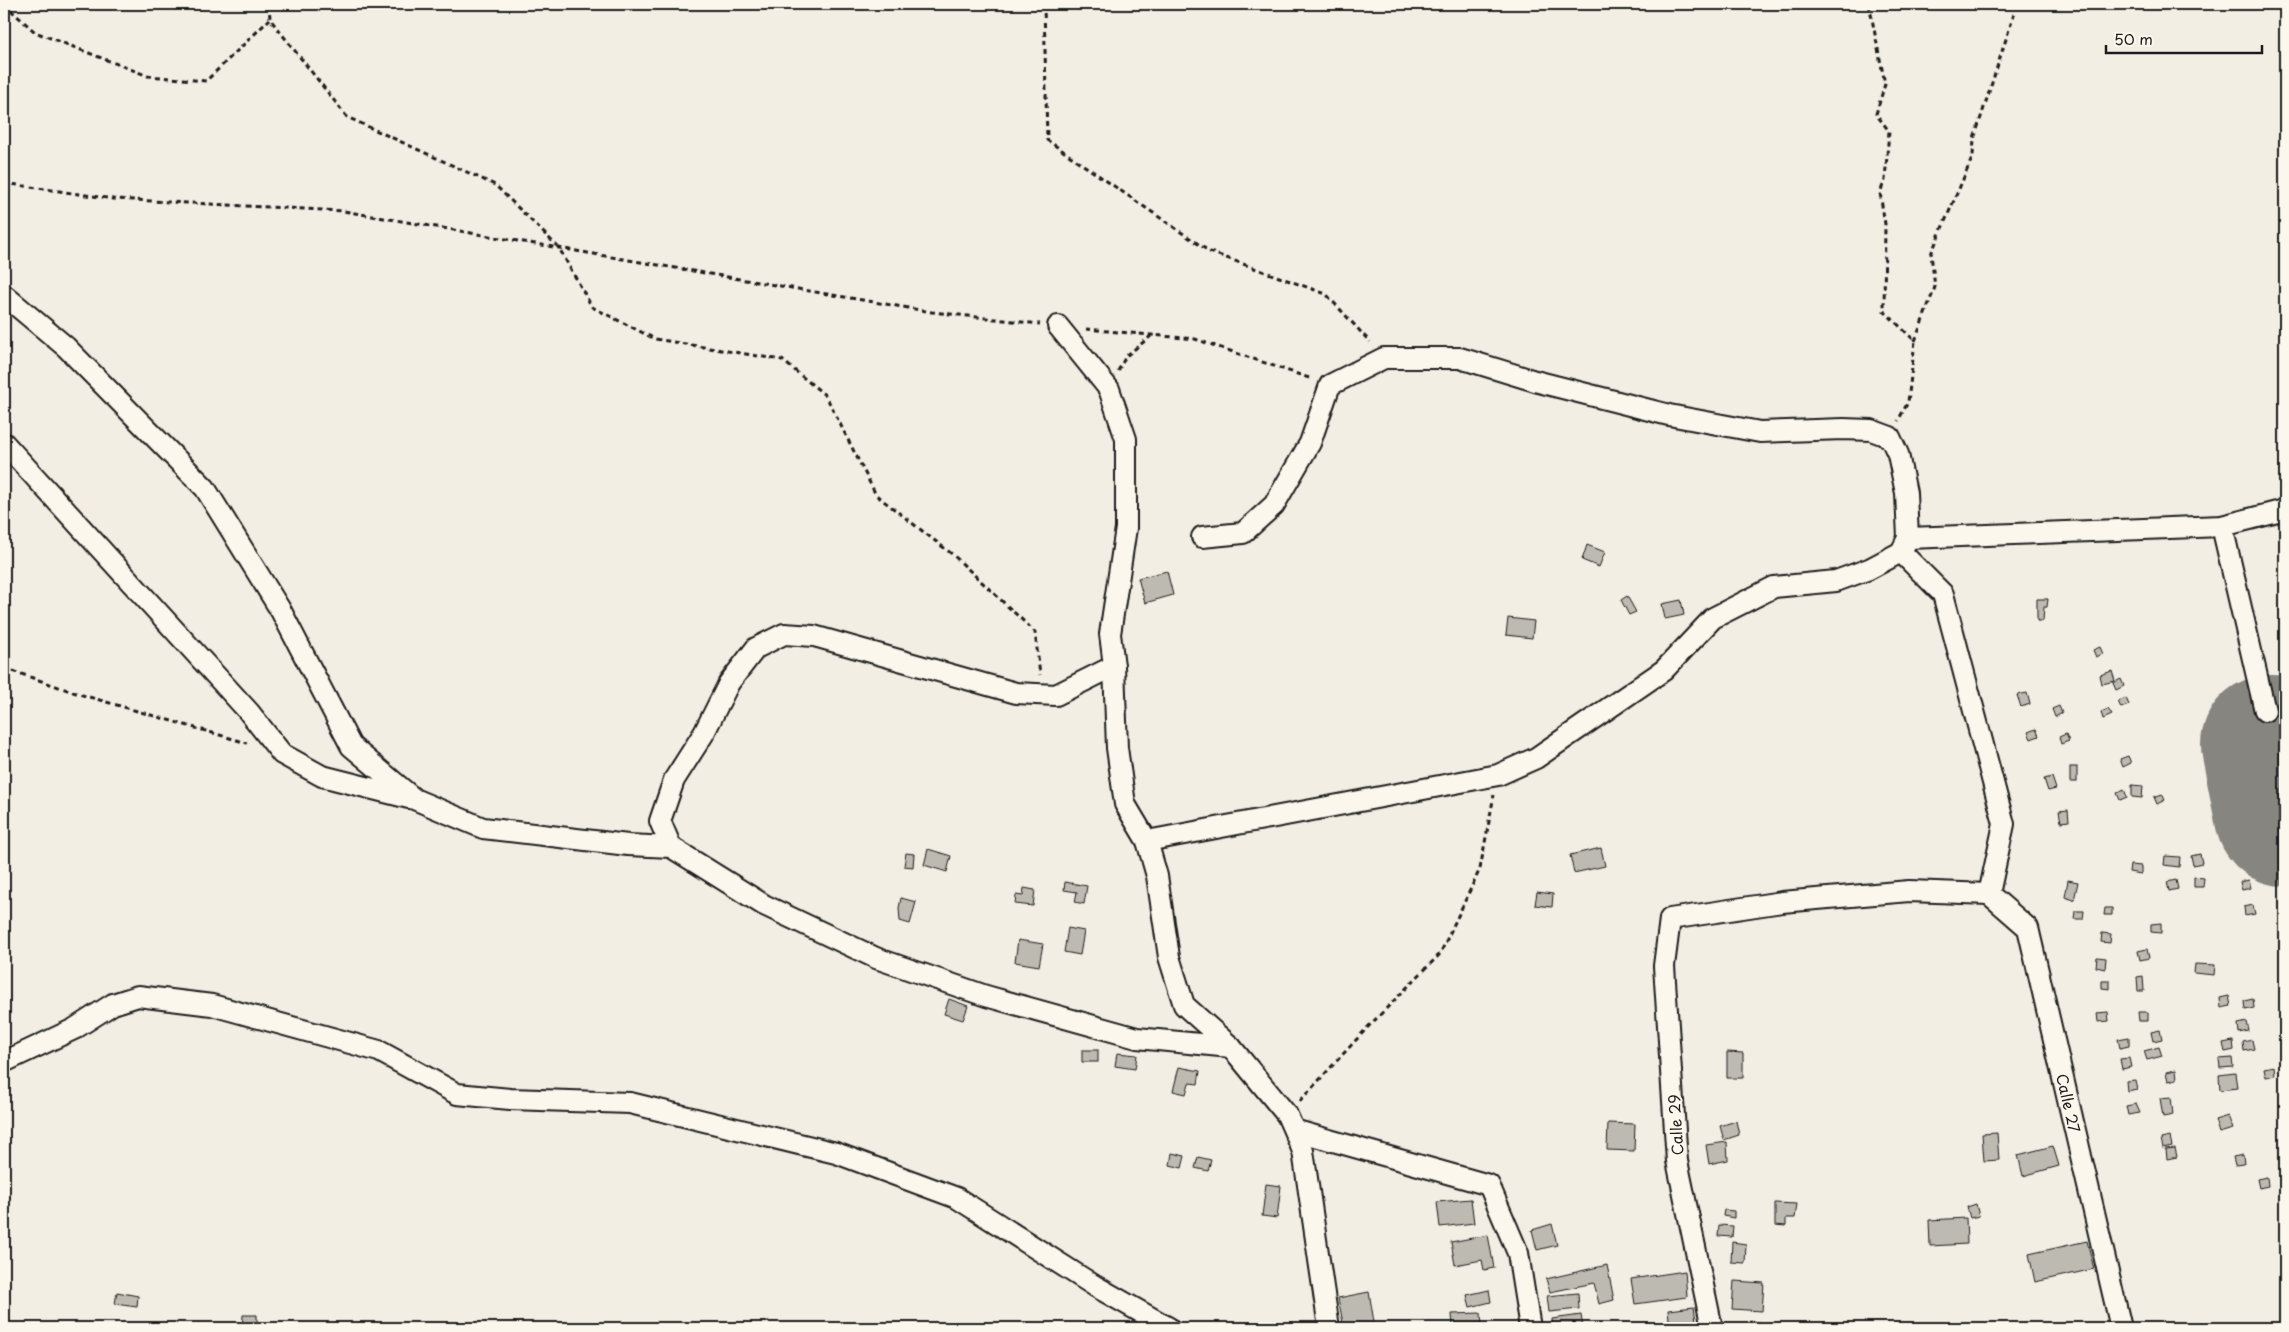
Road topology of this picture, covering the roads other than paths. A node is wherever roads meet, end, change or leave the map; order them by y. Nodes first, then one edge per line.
1 (4, 295) edge
2 (1058, 326) road end
3 (4, 443) edge
4 (2285, 510) edge
5 (2222, 526) junction
6 (1202, 537) dead end
7 (1904, 545) junction
8 (1114, 666) junction
9 (2265, 711) dead end
10 (414, 799) junction
11 (1147, 841) junction
12 (671, 847) junction
13 (1988, 894) junction
14 (1231, 1047) junction
15 (4, 1062) edge
16 (1291, 1123) junction
17 (1169, 1328) edge
18 (1329, 1328) edge
19 (1530, 1328) edge
20 (1712, 1328) edge
21 (2121, 1328) edge

1 - 10 street
2 - 8 street
3 - 10 street
4 - 5 street
5 - 7 street
5 - 9 street
6 - 7 street
7 - 11 street
7 - 13 street
8 - 11 street
8 - 12 street
10 - 12 street
11 - 14 street
12 - 14 street
13 - 20 street, Calle 29
13 - 21 street, Calle 27
14 - 16 street
15 - 17 street
16 - 18 street
16 - 19 street

